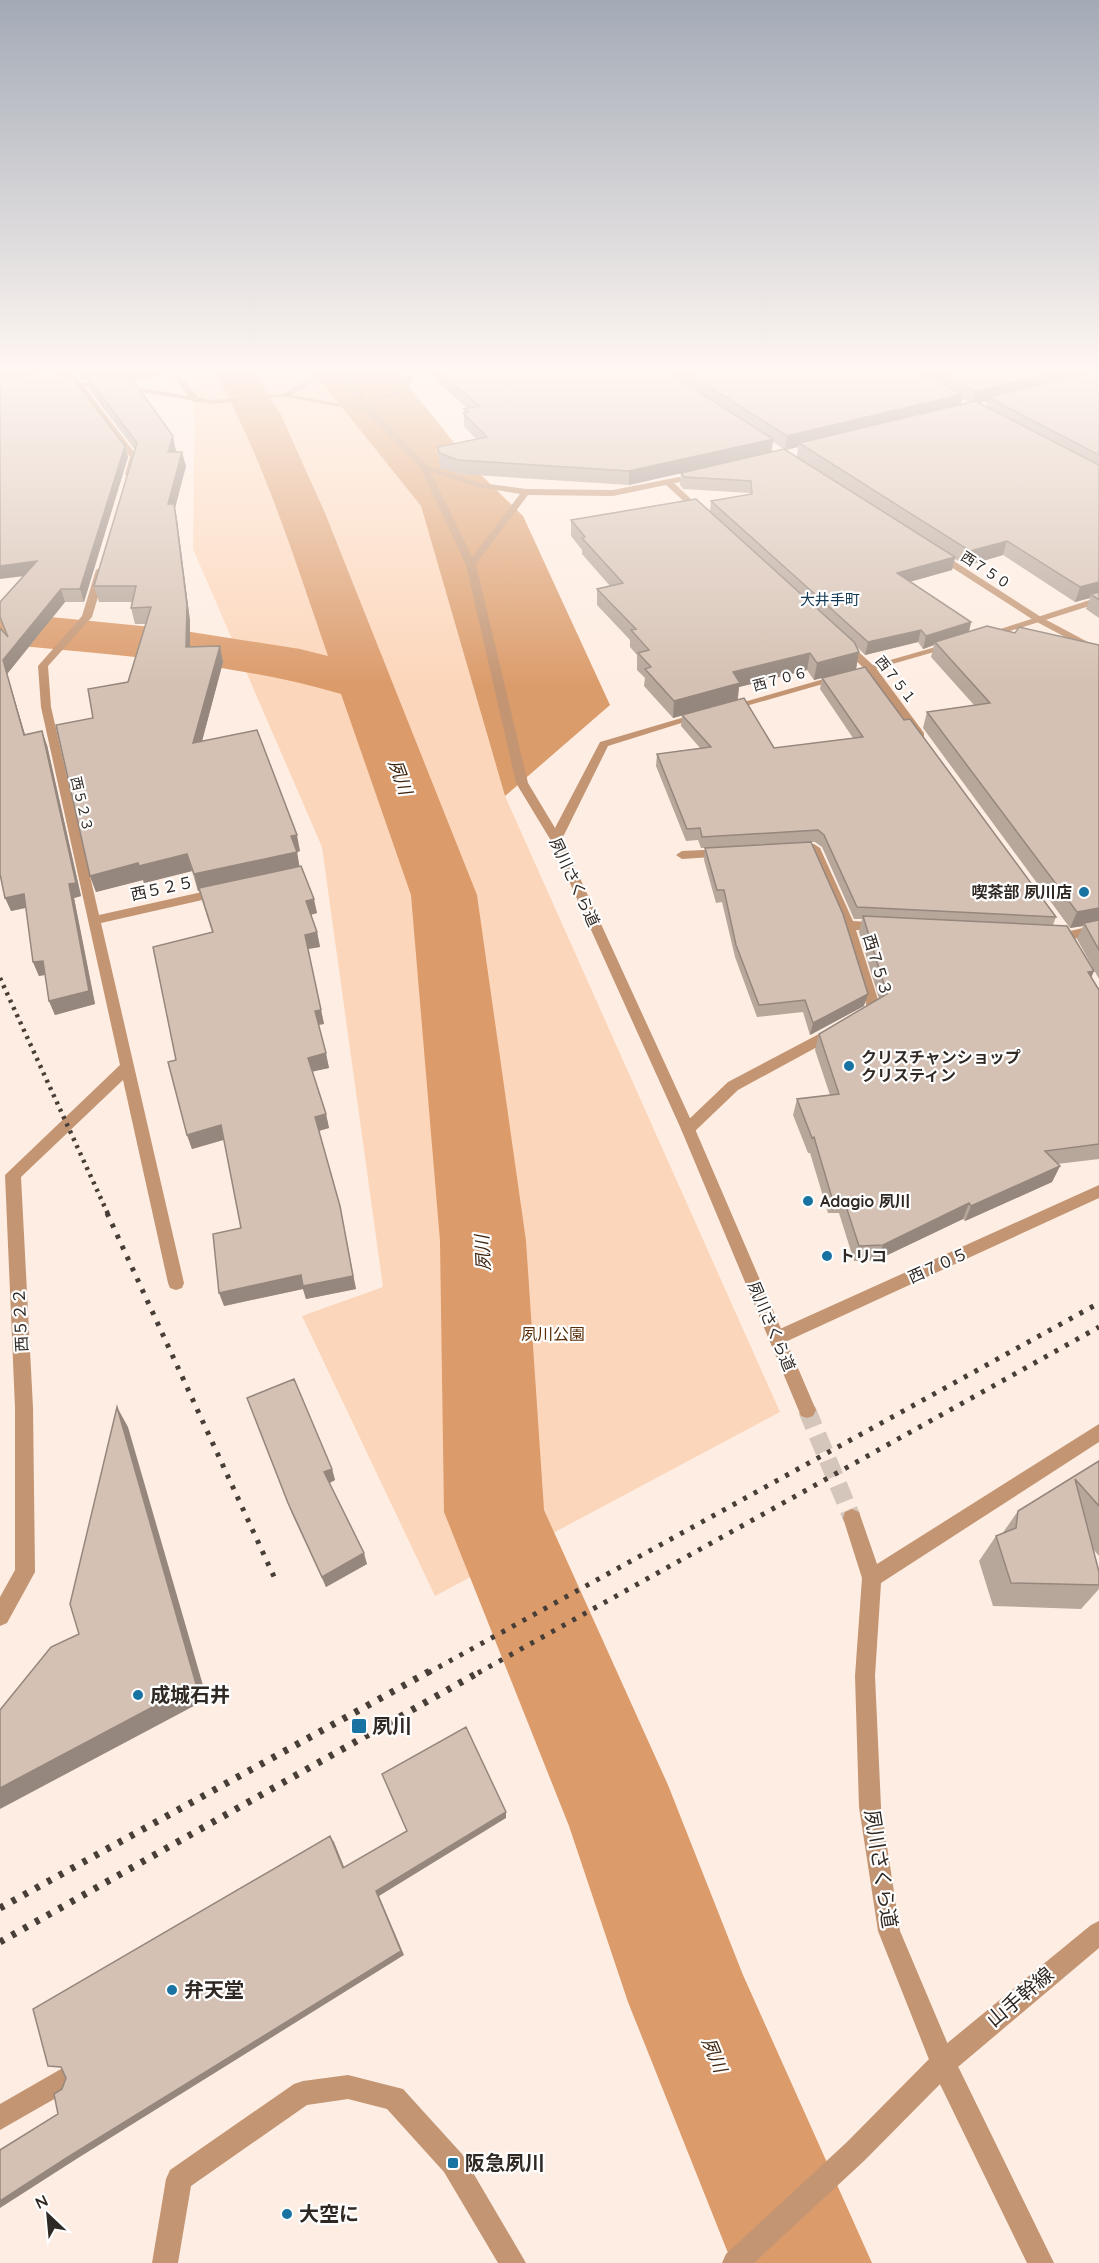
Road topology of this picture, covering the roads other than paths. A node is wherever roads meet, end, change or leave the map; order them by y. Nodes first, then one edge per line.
1 (129, 475) edge
2 (428, 475) edge
3 (449, 475) edge
4 (692, 477) edge
5 (128, 480) edge
6 (669, 483) junction
7 (526, 492) junction
8 (712, 522) edge
9 (931, 550) edge
10 (104, 560) edge
11 (471, 564) junction
12 (1099, 600) edge
13 (1038, 619) junction
14 (830, 631) edge
15 (1099, 652) edge
16 (872, 670) junction
17 (927, 746) edge
18 (556, 839) junction
19 (778, 850) edge
20 (742, 852) edge
21 (682, 855) dead end
22 (229, 890) edge
23 (93, 920) junction
24 (848, 925) junction
25 (894, 927) edge
26 (1099, 928) edge
27 (1032, 934) edge
28 (127, 1067) junction
29 (688, 1129) junction
30 (1099, 1191) edge
31 (176, 1283) dead end
32 (777, 1338) junction
33 (807, 1410) tunnel mouth
34 (1099, 1432) edge
35 (852, 1518) tunnel mouth
36 (872, 1578) junction
37 (0, 1616) edge
38 (1099, 1933) edge
39 (943, 2063) junction
40 (61, 2081) edge
41 (0, 2118) edge
42 (165, 2263) edge
43 (513, 2263) edge
44 (735, 2263) edge
45 (1041, 2263) edge

1 - 5 street
2 - 11 street, 夙川さくら道
3 - 7 street
4 - 6 street
6 - 7 street
6 - 8 street
7 - 11 street
9 - 13 street, 西７５０
10 - 23 street, 西５２３
11 - 18 street, 夙川さくら道
12 - 13 street, 西７０６
13 - 15 street, 西７５０
13 - 16 street, 西７０６
14 - 16 street, 西７５１
16 - 17 street, 西７５１
16 - 18 street, 西７０６
18 - 29 street, 夙川さくら道
19 - 24 street
20 - 21 street
22 - 23 street, 西５２５
23 - 28 street, 西５２３
24 - 25 street, 西７５３
24 - 29 street, 西７５３
26 - 27 street
28 - 31 street, 西５２３
28 - 37 street, 西５２２
29 - 32 street, 夙川さくら道
30 - 32 street, 西７０５
32 - 33 street, 夙川さくら道
34 - 36 street
35 - 36 street, 夙川さくら道
36 - 39 street, 夙川さくら道
38 - 39 street, 山手幹線
39 - 44 street, 山手幹線
39 - 45 street, 夙川さくら道
40 - 41 street
42 - 43 street

